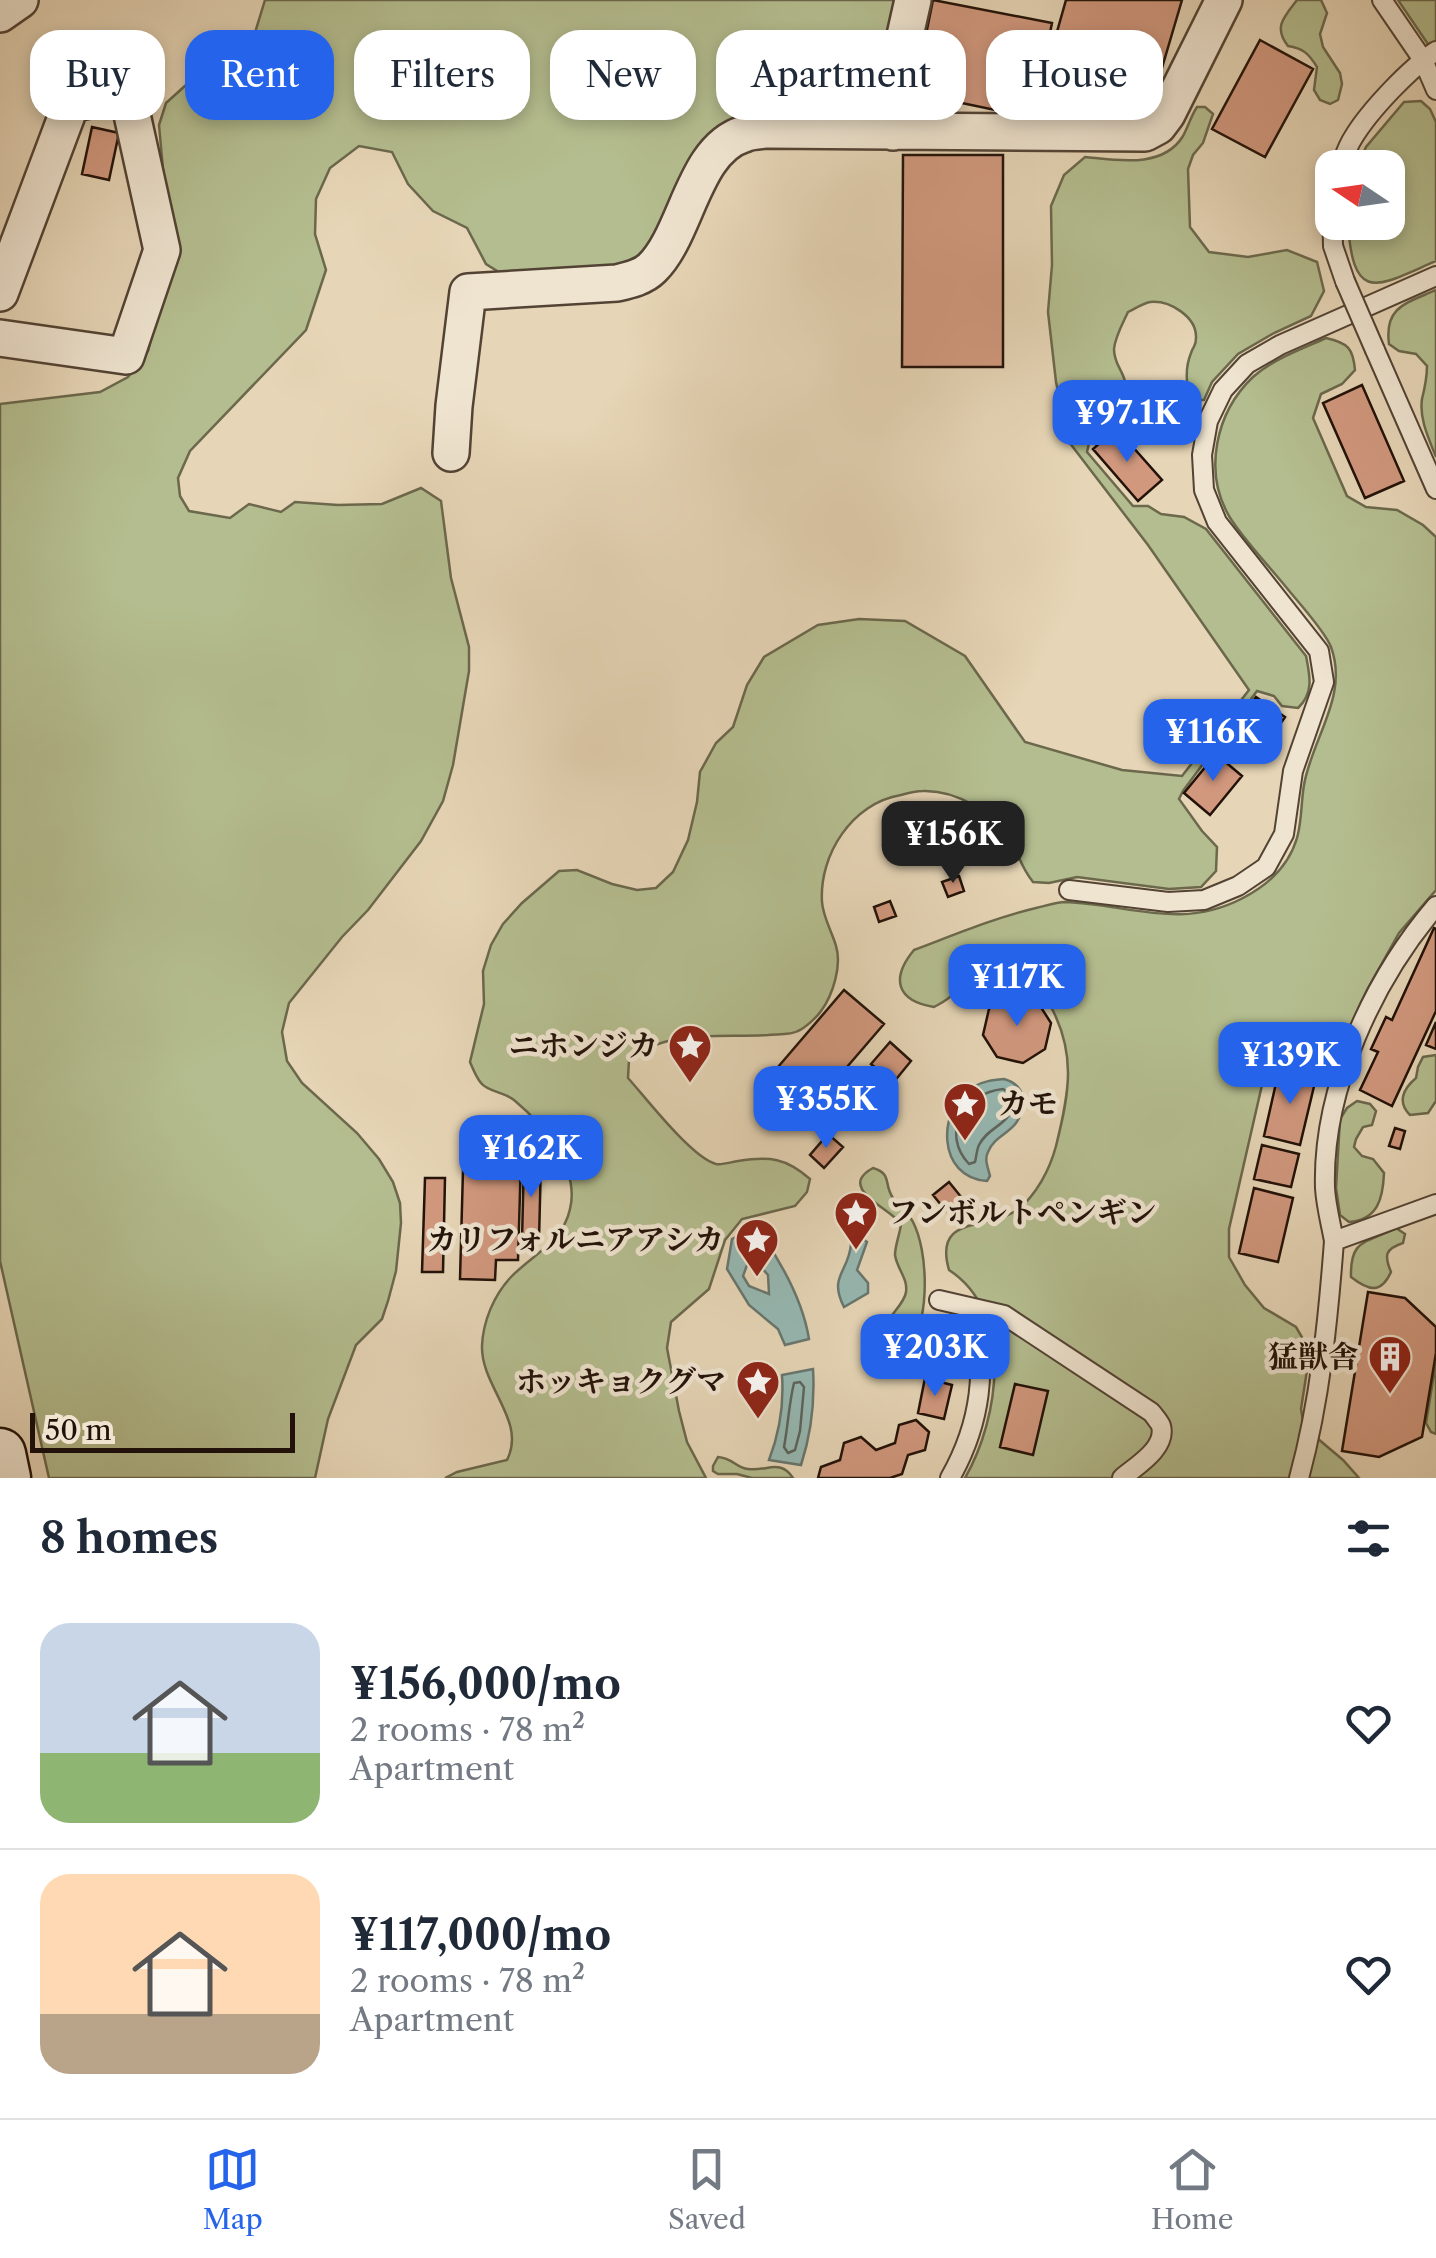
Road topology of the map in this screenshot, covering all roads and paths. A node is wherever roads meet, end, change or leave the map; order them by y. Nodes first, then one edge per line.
1 (20, 0) edge
2 (913, 0) edge
3 (1224, 0) edge
4 (1382, 0) edge
5 (0, 14) edge
6 (1429, 55) edge
7 (1436, 90) edge
8 (893, 132) junction
9 (1347, 150) edge
10 (1334, 240) edge
11 (1436, 276) edge
12 (0, 292) edge
13 (0, 338) edge
14 (451, 453) dead end
15 (1436, 489) edge
16 (1069, 890) dead end
17 (1436, 906) edge
18 (1436, 1204) edge
19 (1334, 1242) junction
20 (939, 1300) dead end
21 (969, 1307) junction
22 (0, 1454) edge
23 (6, 1478) edge
24 (950, 1478) edge
25 (1122, 1478) edge
26 (1299, 1478) edge

1 - 5 street
2 - 8 street
3 - 8 street
4 - 6 lane
6 - 7 lane
6 - 9 lane
8 - 14 street
10 - 15 lane, bridge
11 - 16 lane
12 - 13 street
17 - 19 lane
18 - 19 lane
19 - 26 lane
20 - 21 lane
21 - 24 lane
21 - 25 lane
22 - 23 main road

